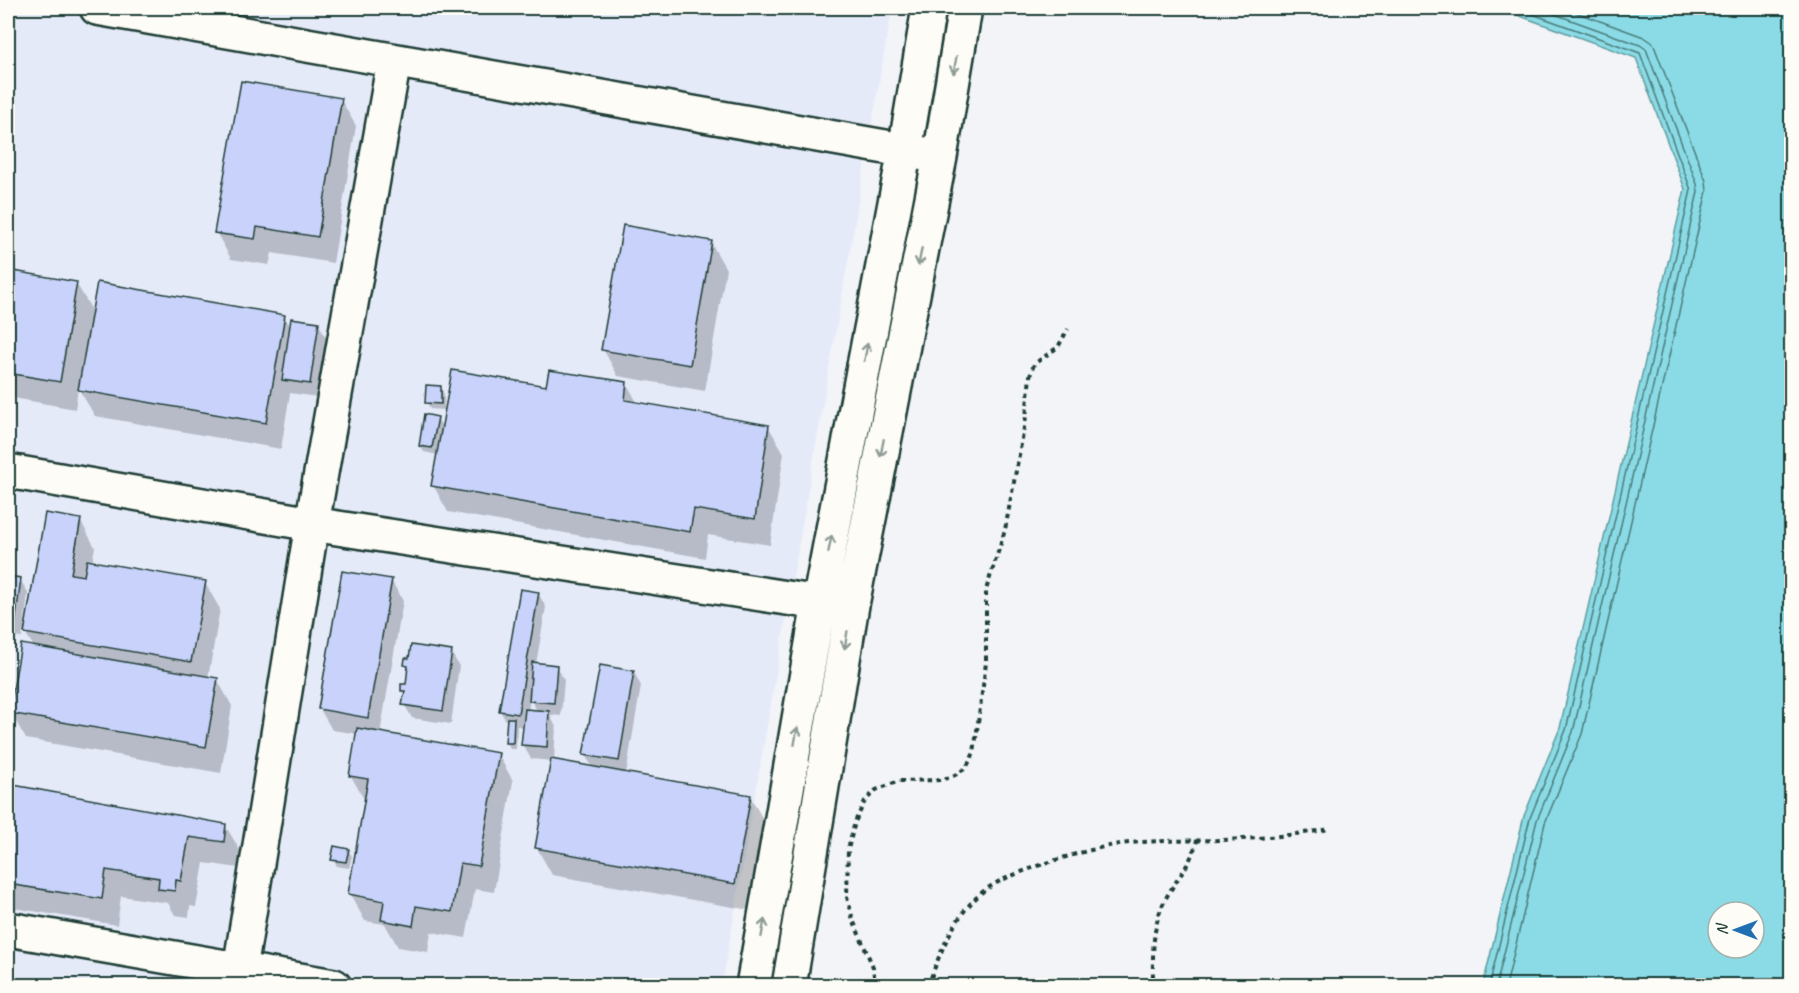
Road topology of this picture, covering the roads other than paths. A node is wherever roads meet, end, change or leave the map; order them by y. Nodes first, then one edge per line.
1 (97, 8) edge
2 (929, 8) edge
3 (965, 8) edge
4 (394, 61) junction
5 (905, 150) junction
6 (939, 157) junction
7 (8, 471) edge
8 (312, 524) junction
9 (819, 603) junction
10 (8, 928) edge
11 (240, 969) junction
12 (334, 986) edge
13 (753, 986) edge
14 (789, 986) edge

1 - 4 street
2 - 5 street
3 -> 6 street
4 - 5 street
4 - 8 street
5 - 6 street
9 -> 5 street
6 -> 14 street
7 - 8 street
8 - 9 street
8 - 11 street
13 -> 9 street
10 - 11 street
11 - 12 street

